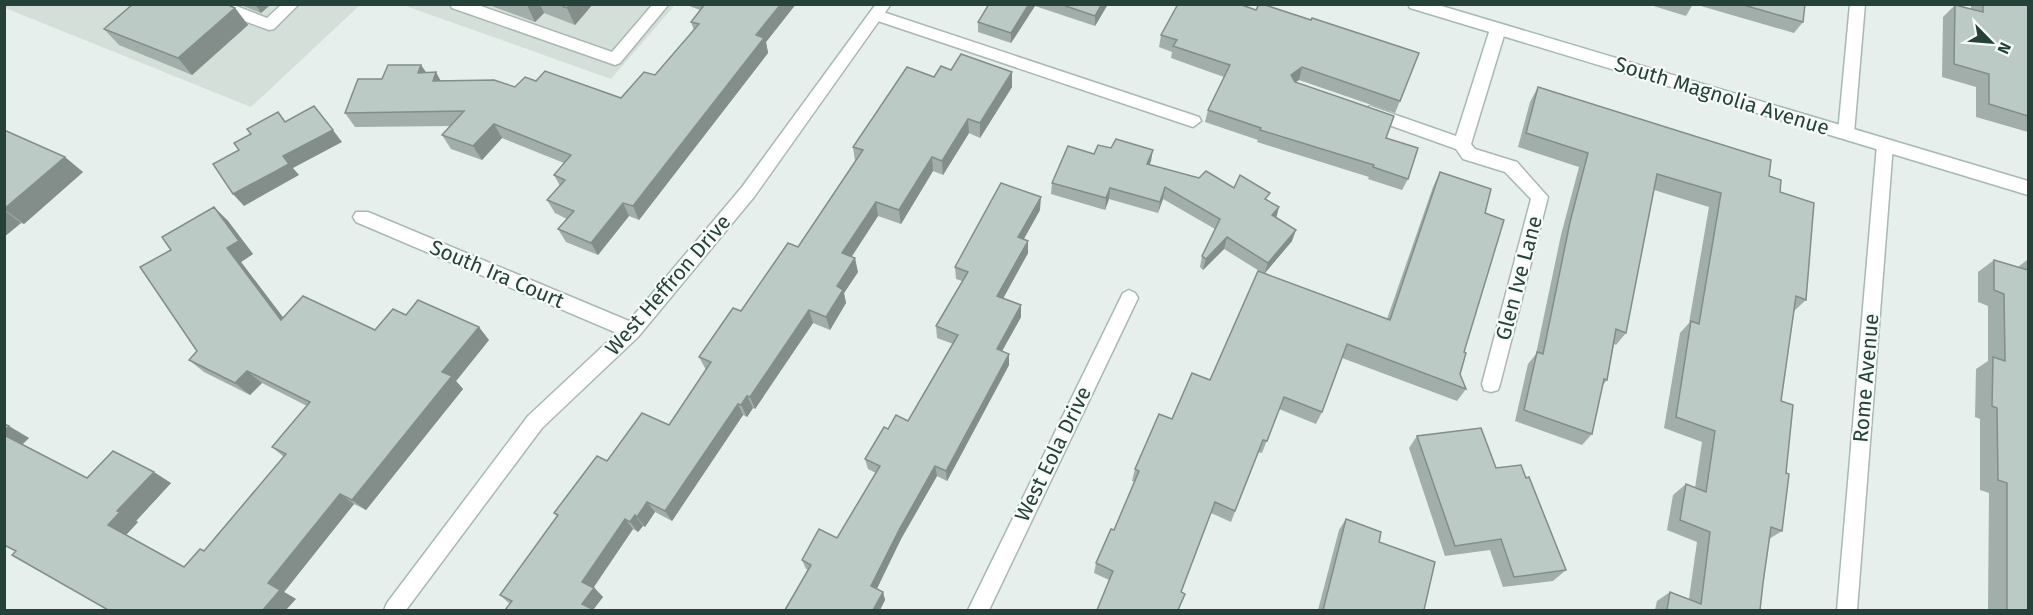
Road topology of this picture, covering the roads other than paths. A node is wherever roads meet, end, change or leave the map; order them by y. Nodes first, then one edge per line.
1 (214, 4) edge
2 (292, 4) edge
3 (457, 4) edge
4 (662, 4) edge
5 (1414, 4) edge
6 (1858, 4) edge
7 (880, 10) edge
8 (1498, 29) junction
9 (1353, 106) edge
10 (1192, 121) dead end
11 (1846, 133) junction
12 (1462, 145) junction
13 (1885, 145) junction
14 (2028, 188) edge
15 (362, 217) dead end
16 (1129, 298) dead end
17 (632, 332) junction
18 (1491, 384) dead end
19 (394, 610) edge
20 (978, 610) edge
21 (1847, 610) edge

1 - 2 street
3 - 4 street
5 - 8 street, South Magnolia Avenue
6 - 11 street
7 - 10 street
7 - 17 street, West Heffron Drive
8 - 11 street, South Magnolia Avenue
8 - 12 street
9 - 12 street, Glen Ive Lane
11 - 13 street, South Magnolia Avenue
12 - 18 street, Glen Ive Lane
13 - 14 street, South Magnolia Avenue
13 - 21 street, Rome Avenue
15 - 17 street, South Ira Court
16 - 20 street, West Eola Drive
17 - 19 street, West Heffron Drive

